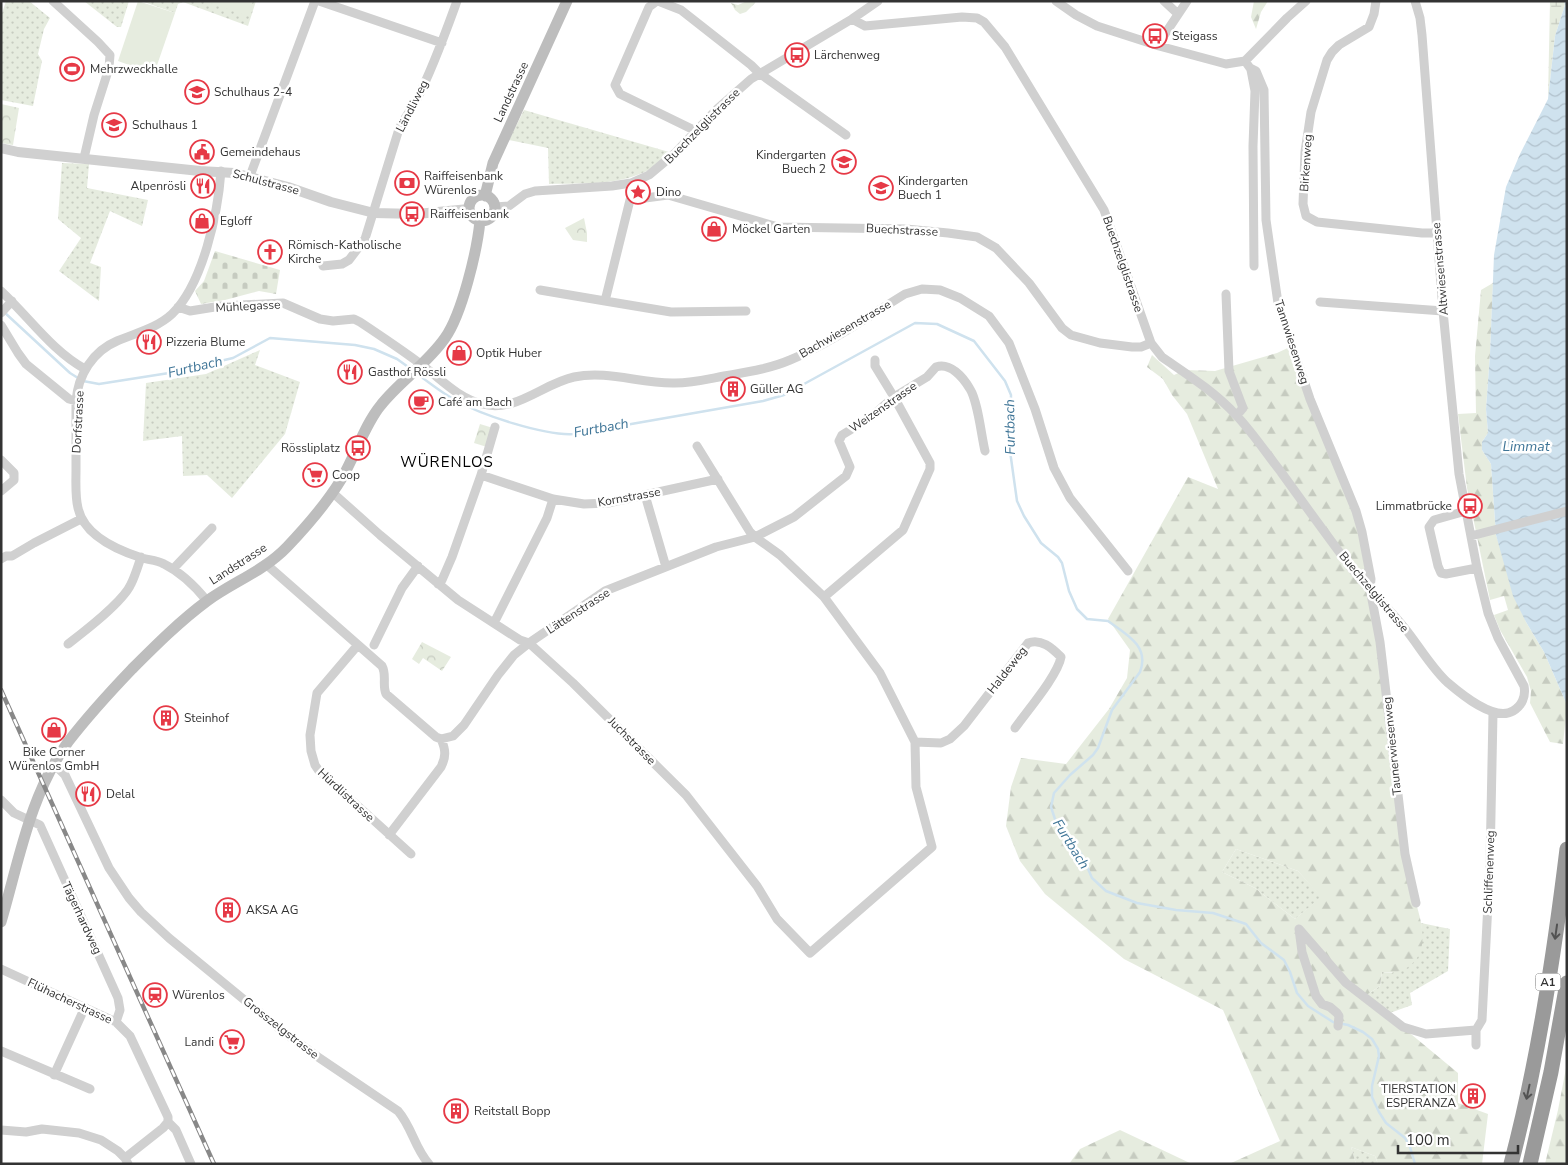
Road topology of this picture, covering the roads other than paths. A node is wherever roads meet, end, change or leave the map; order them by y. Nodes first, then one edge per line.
1 (53, 1) edge
2 (315, 1) edge
3 (319, 1) edge
4 (457, 1) edge
5 (567, 1) edge
6 (658, 1) edge
7 (878, 1) edge
8 (1056, 1) edge
9 (1164, 1) edge
10 (1187, 1) edge
11 (1306, 1) edge
12 (1376, 1) edge
13 (1415, 1) edge
14 (1178, 14) junction
15 (852, 20) junction
16 (442, 43) junction
17 (1159, 46) junction
18 (1248, 64) junction
19 (759, 73) junction
20 (696, 130) junction
21 (846, 135) dead end
22 (1, 148) edge
23 (84, 158) junction
24 (220, 171) junction
25 (250, 176) junction
26 (622, 184) junction
27 (485, 196) junction
28 (630, 200) junction
29 (495, 207) junction
30 (469, 209) junction
31 (374, 213) junction
32 (480, 221) junction
33 (1437, 233) junction
34 (323, 266) dead end
35 (1254, 266) dead end
36 (540, 290) dead end
37 (1, 291) edge
38 (1226, 294) dead end
39 (605, 301) junction
40 (1320, 302) dead end
41 (7, 306) edge
42 (178, 307) junction
43 (1443, 310) junction
44 (746, 311) dead end
45 (1, 326) edge
46 (1151, 343) junction
47 (875, 360) dead end
48 (416, 367) junction
49 (84, 372) junction
50 (894, 397) junction
51 (76, 401) junction
52 (1237, 416) junction
53 (495, 427) dead end
54 (698, 446) dead end
55 (985, 451) dead end
56 (1, 460) edge
57 (481, 475) junction
58 (718, 479) junction
59 (1, 491) edge
60 (332, 493) junction
61 (645, 495) junction
62 (553, 500) junction
63 (1466, 511) junction
64 (1567, 511) edge
65 (81, 519) junction
66 (212, 528) dead end
67 (1470, 536) junction
68 (755, 537) junction
69 (3, 555) edge
70 (140, 557) junction
71 (267, 565) junction
72 (418, 566) junction
73 (666, 567) junction
74 (1477, 568) junction
75 (173, 569) junction
76 (1128, 571) dead end
77 (438, 584) junction
78 (1370, 589) junction
79 (824, 597) junction
80 (207, 601) junction
81 (494, 623) junction
82 (529, 643) junction
83 (68, 644) dead end
84 (374, 645) dead end
85 (357, 646) junction
86 (1493, 713) junction
87 (1015, 728) dead end
88 (441, 739) junction
89 (915, 742) junction
90 (54, 764) junction
91 (1, 800) edge
92 (29, 821) junction
93 (389, 834) junction
94 (1567, 849) edge
95 (411, 854) dead end
96 (1416, 903) dead end
97 (1, 922) edge
98 (1, 969) edge
99 (1567, 984) edge
100 (85, 1007) junction
101 (116, 1022) junction
102 (1339, 1023) dead end
103 (1476, 1030) junction
104 (1476, 1046) dead end
105 (1, 1051) edge
106 (54, 1075) junction
107 (90, 1089) dead end
108 (168, 1122) junction
109 (1, 1130) edge
110 (127, 1161) edge
111 (191, 1164) edge
112 (429, 1164) edge
113 (1511, 1164) edge
114 (1530, 1164) edge

1 - 23 street
2 - 25 street
3 - 16 street
4 - 16 street, Ländliweg
5 - 27 main road, Landstrasse
6 - 19 street
6 - 20 street
7 - 15 street
8 - 17 street
9 - 14 street
10 - 14 street
11 - 18 street
12 - 33 street, Birkenweg
13 - 33 street, Altwiesenstrasse
14 - 17 street
15 - 19 street, Buechzelglistrasse
15 - 46 street, Buechzelglistrasse
16 - 31 street, Ländliweg
17 - 18 street
18 - 35 street
18 - 78 street, Tannwiesenweg
19 - 20 street, Buechzelglistrasse
19 - 21 street
20 - 26 street, Buechzelglistrasse
22 - 23 street, Schulstrasse
23 - 24 street, Schulstrasse
24 - 25 street, Schulstrasse
24 - 42 street, Dorfstrasse
25 - 31 street, Schulstrasse
26 - 28 street
26 - 29 street, Buechzelglistrasse
27 - 29 main road
27 - 30 main road
28 - 39 street
28 - 46 street, Buechstrasse
29 - 32 main road
30 - 31 street, Schulstrasse
30 - 32 main road
31 - 34 street, Ländliweg
32 - 48 main road, Landstrasse
33 - 43 street, Altwiesenstrasse
36 - 39 street
37 - 41 street
38 - 52 street
39 - 44 street
40 - 43 street
41 - 49 street
42 - 48 street, Mühlegasse
42 - 49 street, Dorfstrasse
43 - 63 street, Altwiesenstrasse
45 - 51 street
46 - 52 street, Buechzelglistrasse
47 - 50 street
48 - 60 main road, Landstrasse
48 - 76 street, Bachwiesenstrasse
49 - 51 street, Dorfstrasse
50 - 55 street, Weizenstrasse
50 - 68 street, Weizenstrasse
50 - 79 street
51 - 65 street, Dorfstrasse
52 - 78 street, Buechzelglistrasse
53 - 57 street
54 - 58 street
56 - 59 street
57 - 62 street, Kornstrasse
57 - 77 street
58 - 61 street, Kornstrasse
58 - 68 street
60 - 71 main road, Landstrasse
60 - 72 street, Juchstrasse
61 - 62 street, Kornstrasse
61 - 73 street
62 - 81 street
63 - 67 street, Altwiesenstrasse
63 - 74 street
64 - 67 street
65 - 69 street
65 - 70 street
66 - 75 street
67 - 74 street
68 - 73 street, Lättenstrasse
68 - 79 street
70 - 75 street
70 - 83 street
71 - 80 main road, Landstrasse
71 - 85 street
72 - 77 street, Juchstrasse
72 - 84 street
73 - 82 street, Lättenstrasse
74 - 86 street
75 - 80 street
77 - 81 street, Juchstrasse
78 - 86 street, Buechzelglistrasse
78 - 96 street, Taunerwiesenweg
79 - 89 street
80 - 90 main road, Landstrasse
81 - 82 street, Juchstrasse
82 - 88 street, Lättenstrasse
82 - 89 street, Juchstrasse
85 - 88 street
85 - 93 street, Hürdlistrasse
86 - 103 street, Schliffenenweg
87 - 89 street, Haldeweg
88 - 93 street
90 - 92 main road, Landstrasse
90 - 112 street, Grosszelgstrasse
91 - 92 street, Tägerhardweg
92 - 97 main road, Landstrasse
92 - 101 street, Tägerhardweg
93 - 95 street, Hürdlistrasse
94 -> 113 highway, A1
98 - 100 street, Flühacherstrasse
99 - 114 highway, A1
100 - 101 street, Flühacherstrasse
100 - 106 street
101 - 108 street, Flühacherstrasse
102 - 103 street
103 - 104 street, Schliffenenweg
105 - 106 street
106 - 107 street
108 - 110 street
108 - 111 street
109 - 110 street

